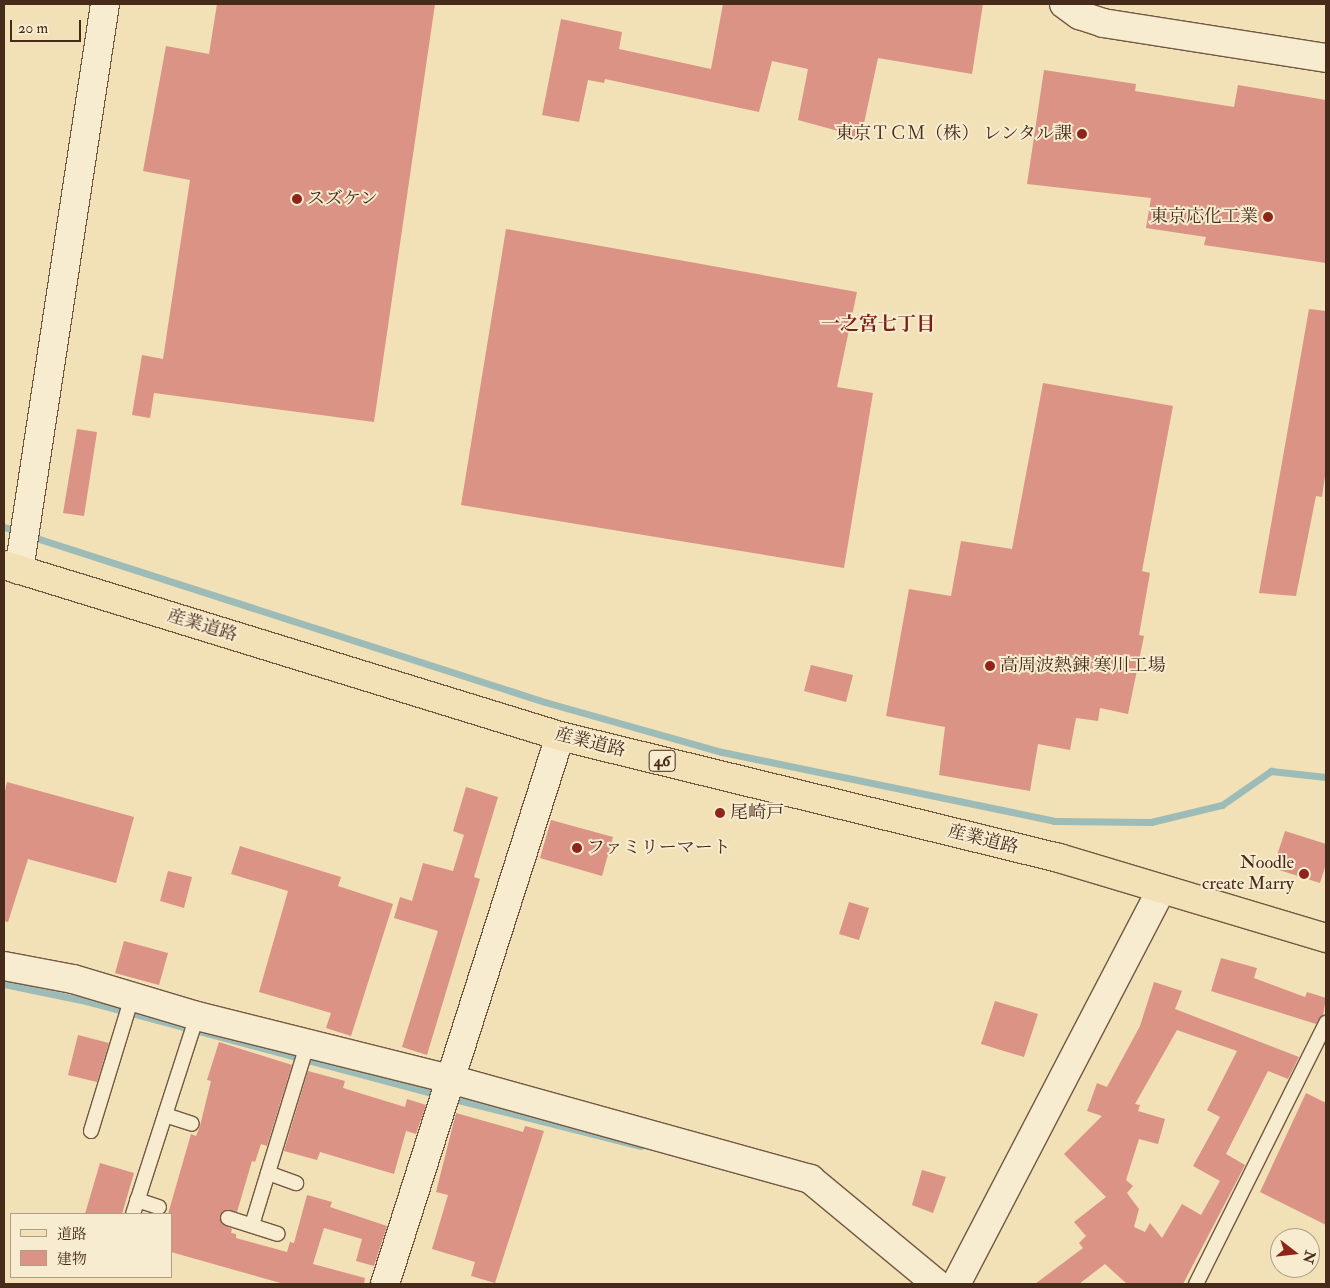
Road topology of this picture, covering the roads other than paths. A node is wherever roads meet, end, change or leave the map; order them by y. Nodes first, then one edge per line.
1 (106, 4) edge
2 (1064, 4) edge
3 (1326, 58) edge
4 (12, 568) edge
5 (560, 736) junction
6 (1162, 889) junction
7 (1326, 936) edge
8 (4, 966) edge
9 (132, 997) junction
10 (197, 1016) junction
11 (1326, 1023) edge
12 (308, 1042) junction
13 (446, 1091) junction
14 (165, 1115) junction
15 (192, 1124) dead end
16 (90, 1131) dead end
17 (268, 1173) junction
18 (296, 1183) dead end
19 (137, 1200) junction
20 (159, 1207) dead end
21 (133, 1213) edge
22 (228, 1218) dead end
23 (252, 1225) junction
24 (278, 1234) dead end
25 (384, 1284) edge
26 (937, 1284) edge
27 (956, 1284) edge
28 (1196, 1284) edge

1 - 4 street
2 - 3 street
4 - 5 main road, 産業道路 / 46
5 - 6 main road, 産業道路 / 46
5 - 13 street
6 - 7 main road, 産業道路 / 46
6 - 27 street
8 - 9 street
9 - 10 street
9 - 16 lane
10 - 12 street
10 - 14 lane
11 - 28 lane
12 - 13 street
12 - 17 lane
13 - 25 street
13 - 26 street
14 - 15 lane
14 - 19 lane
17 - 18 lane
17 - 23 lane
19 - 20 lane
19 - 21 lane
22 - 23 lane
23 - 24 lane

